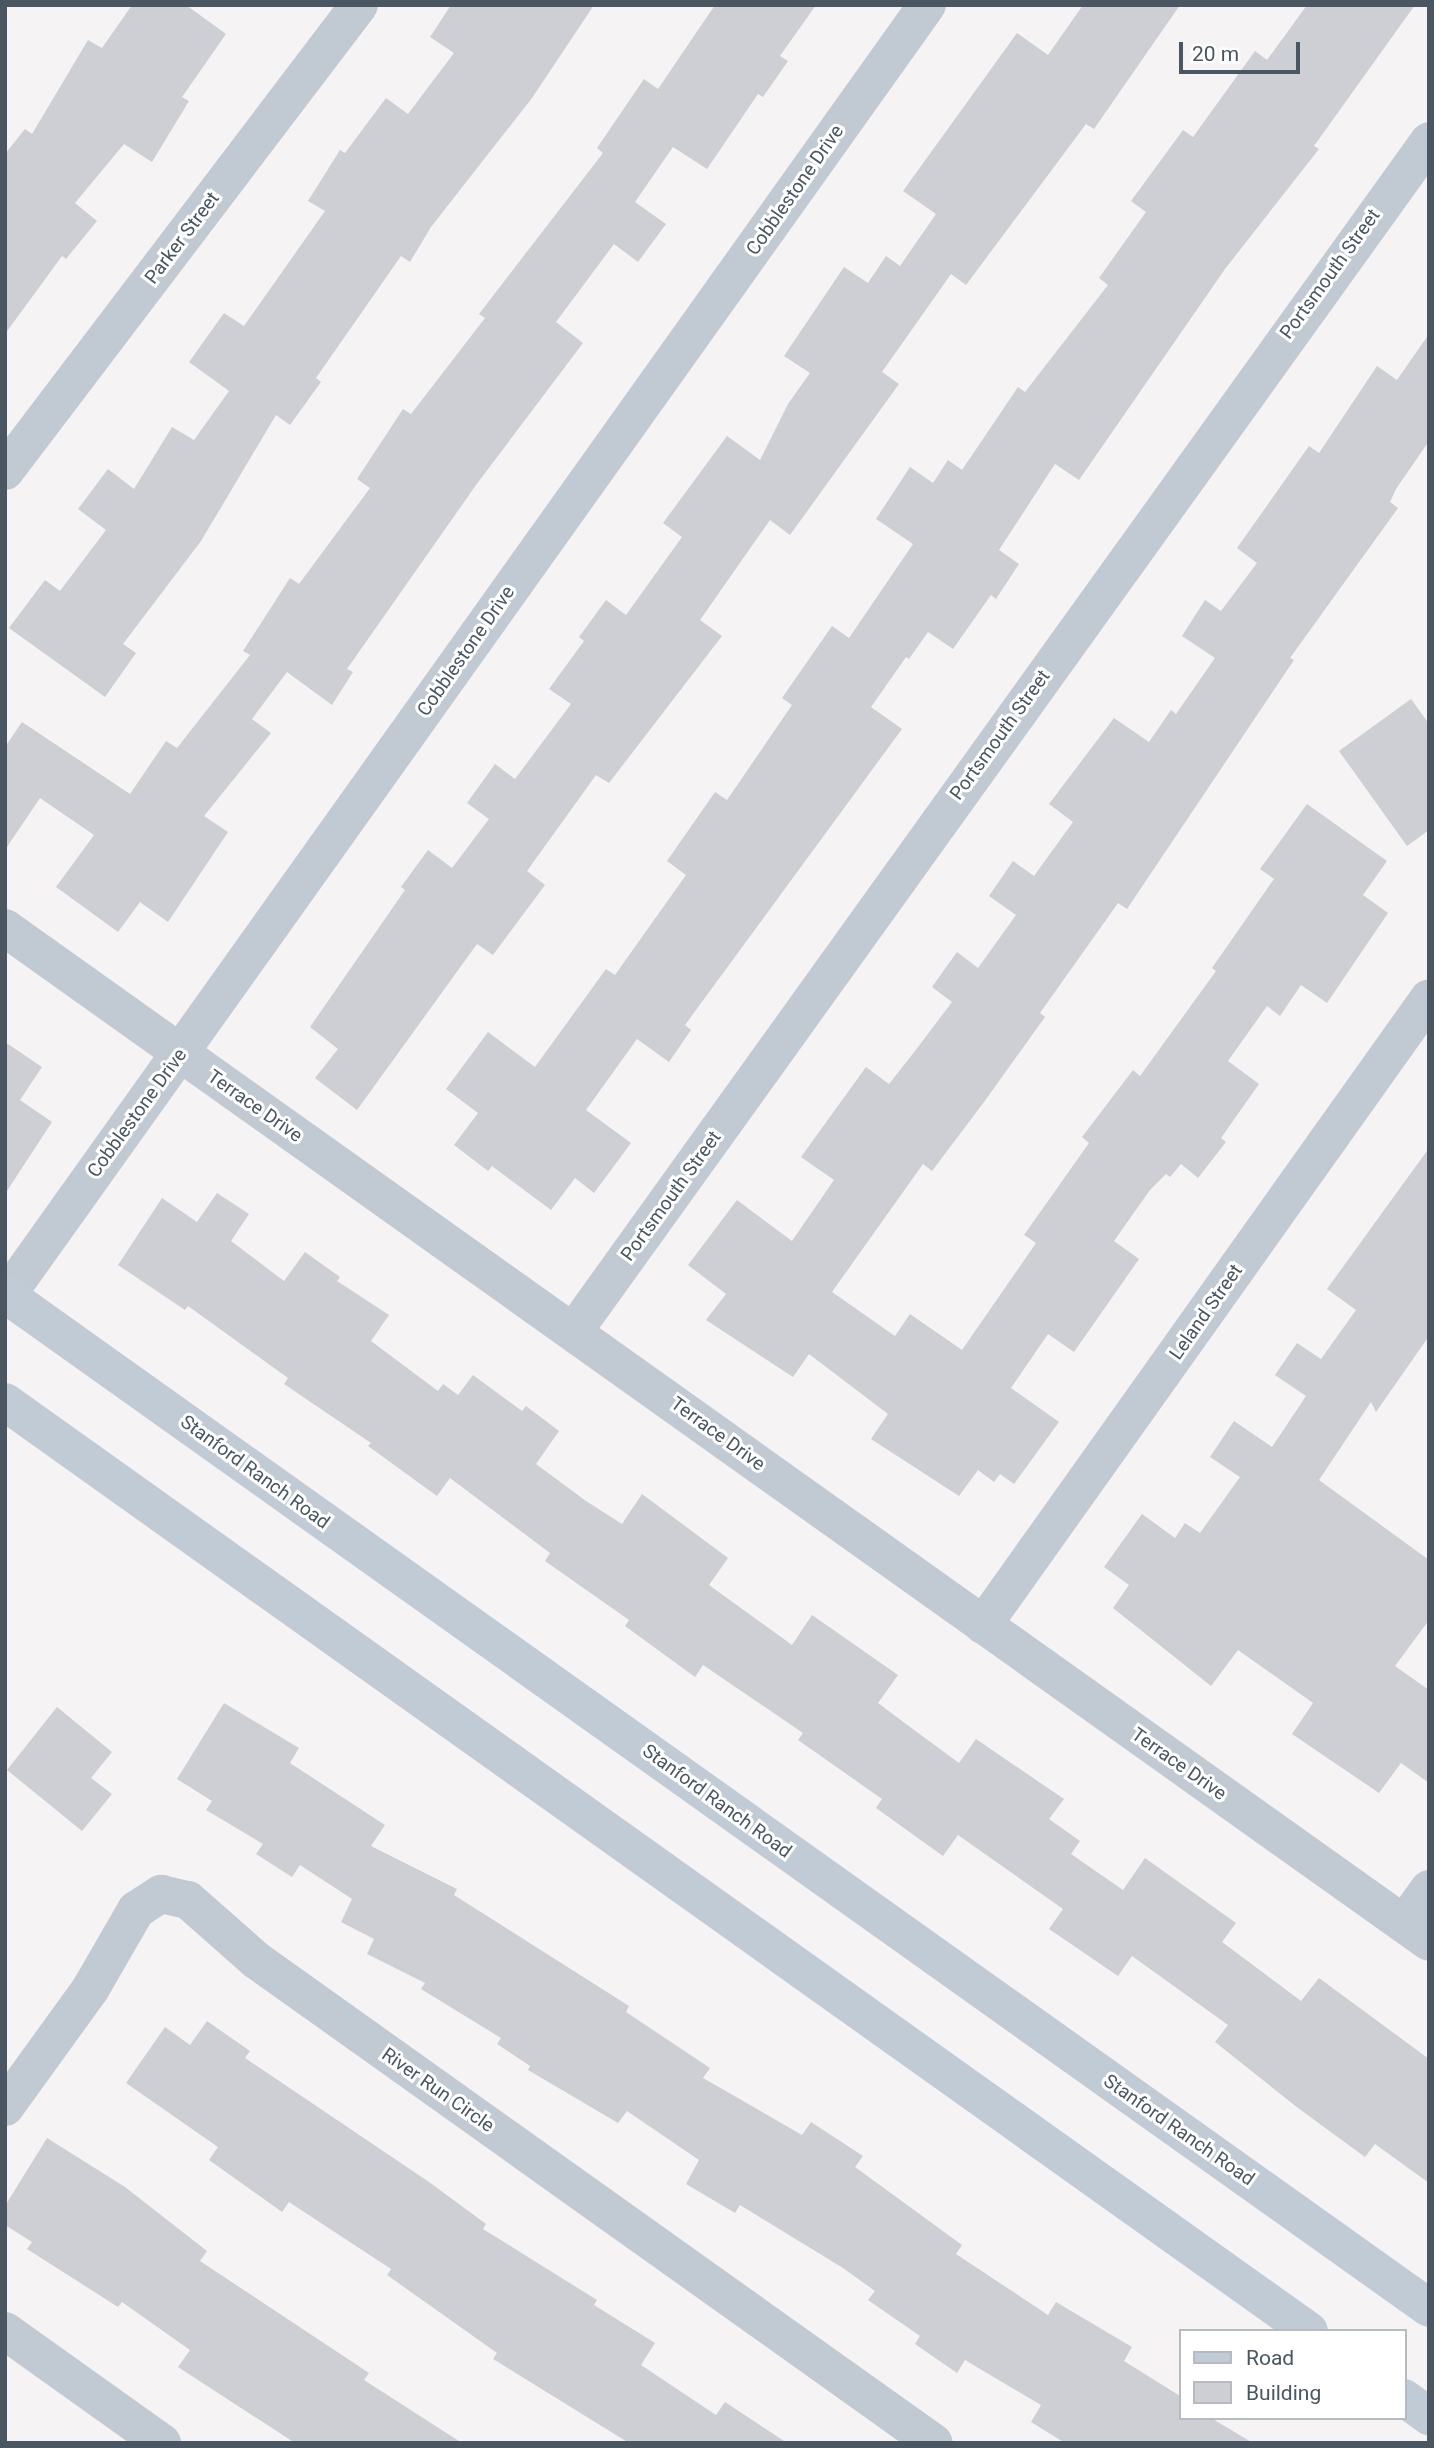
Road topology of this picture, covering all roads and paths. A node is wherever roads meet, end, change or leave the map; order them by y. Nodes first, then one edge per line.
1 (359, 5) edge
2 (926, 5) edge
3 (1429, 141) edge
4 (5, 471) edge
5 (5, 928) edge
6 (1429, 998) edge
7 (180, 1052) junction
8 (6, 1296) edge
9 (574, 1331) junction
10 (5, 1402) edge
11 (983, 1625) junction
12 (1429, 1889) edge
13 (1416, 1933) edge
14 (5, 2108) edge
15 (1429, 2308) edge
16 (1306, 2329) edge
17 (5, 2331) edge
18 (1406, 2399) edge
19 (1429, 2416) edge
20 (162, 2443) edge
21 (934, 2443) edge

1 - 4 street, Parker Street
2 - 7 street, Cobblestone Drive
3 - 9 street, Portsmouth Street
5 - 7 street, Terrace Drive
6 - 11 street, Leland Street
7 - 8 street, Cobblestone Drive
7 - 9 street, Terrace Drive
8 - 15 main road, Stanford Ranch Road
9 - 11 street, Terrace Drive
10 - 16 main road
11 - 13 street, Terrace Drive
12 - 13 street
14 - 21 street, River Run Circle
17 - 20 street
18 - 19 main road

